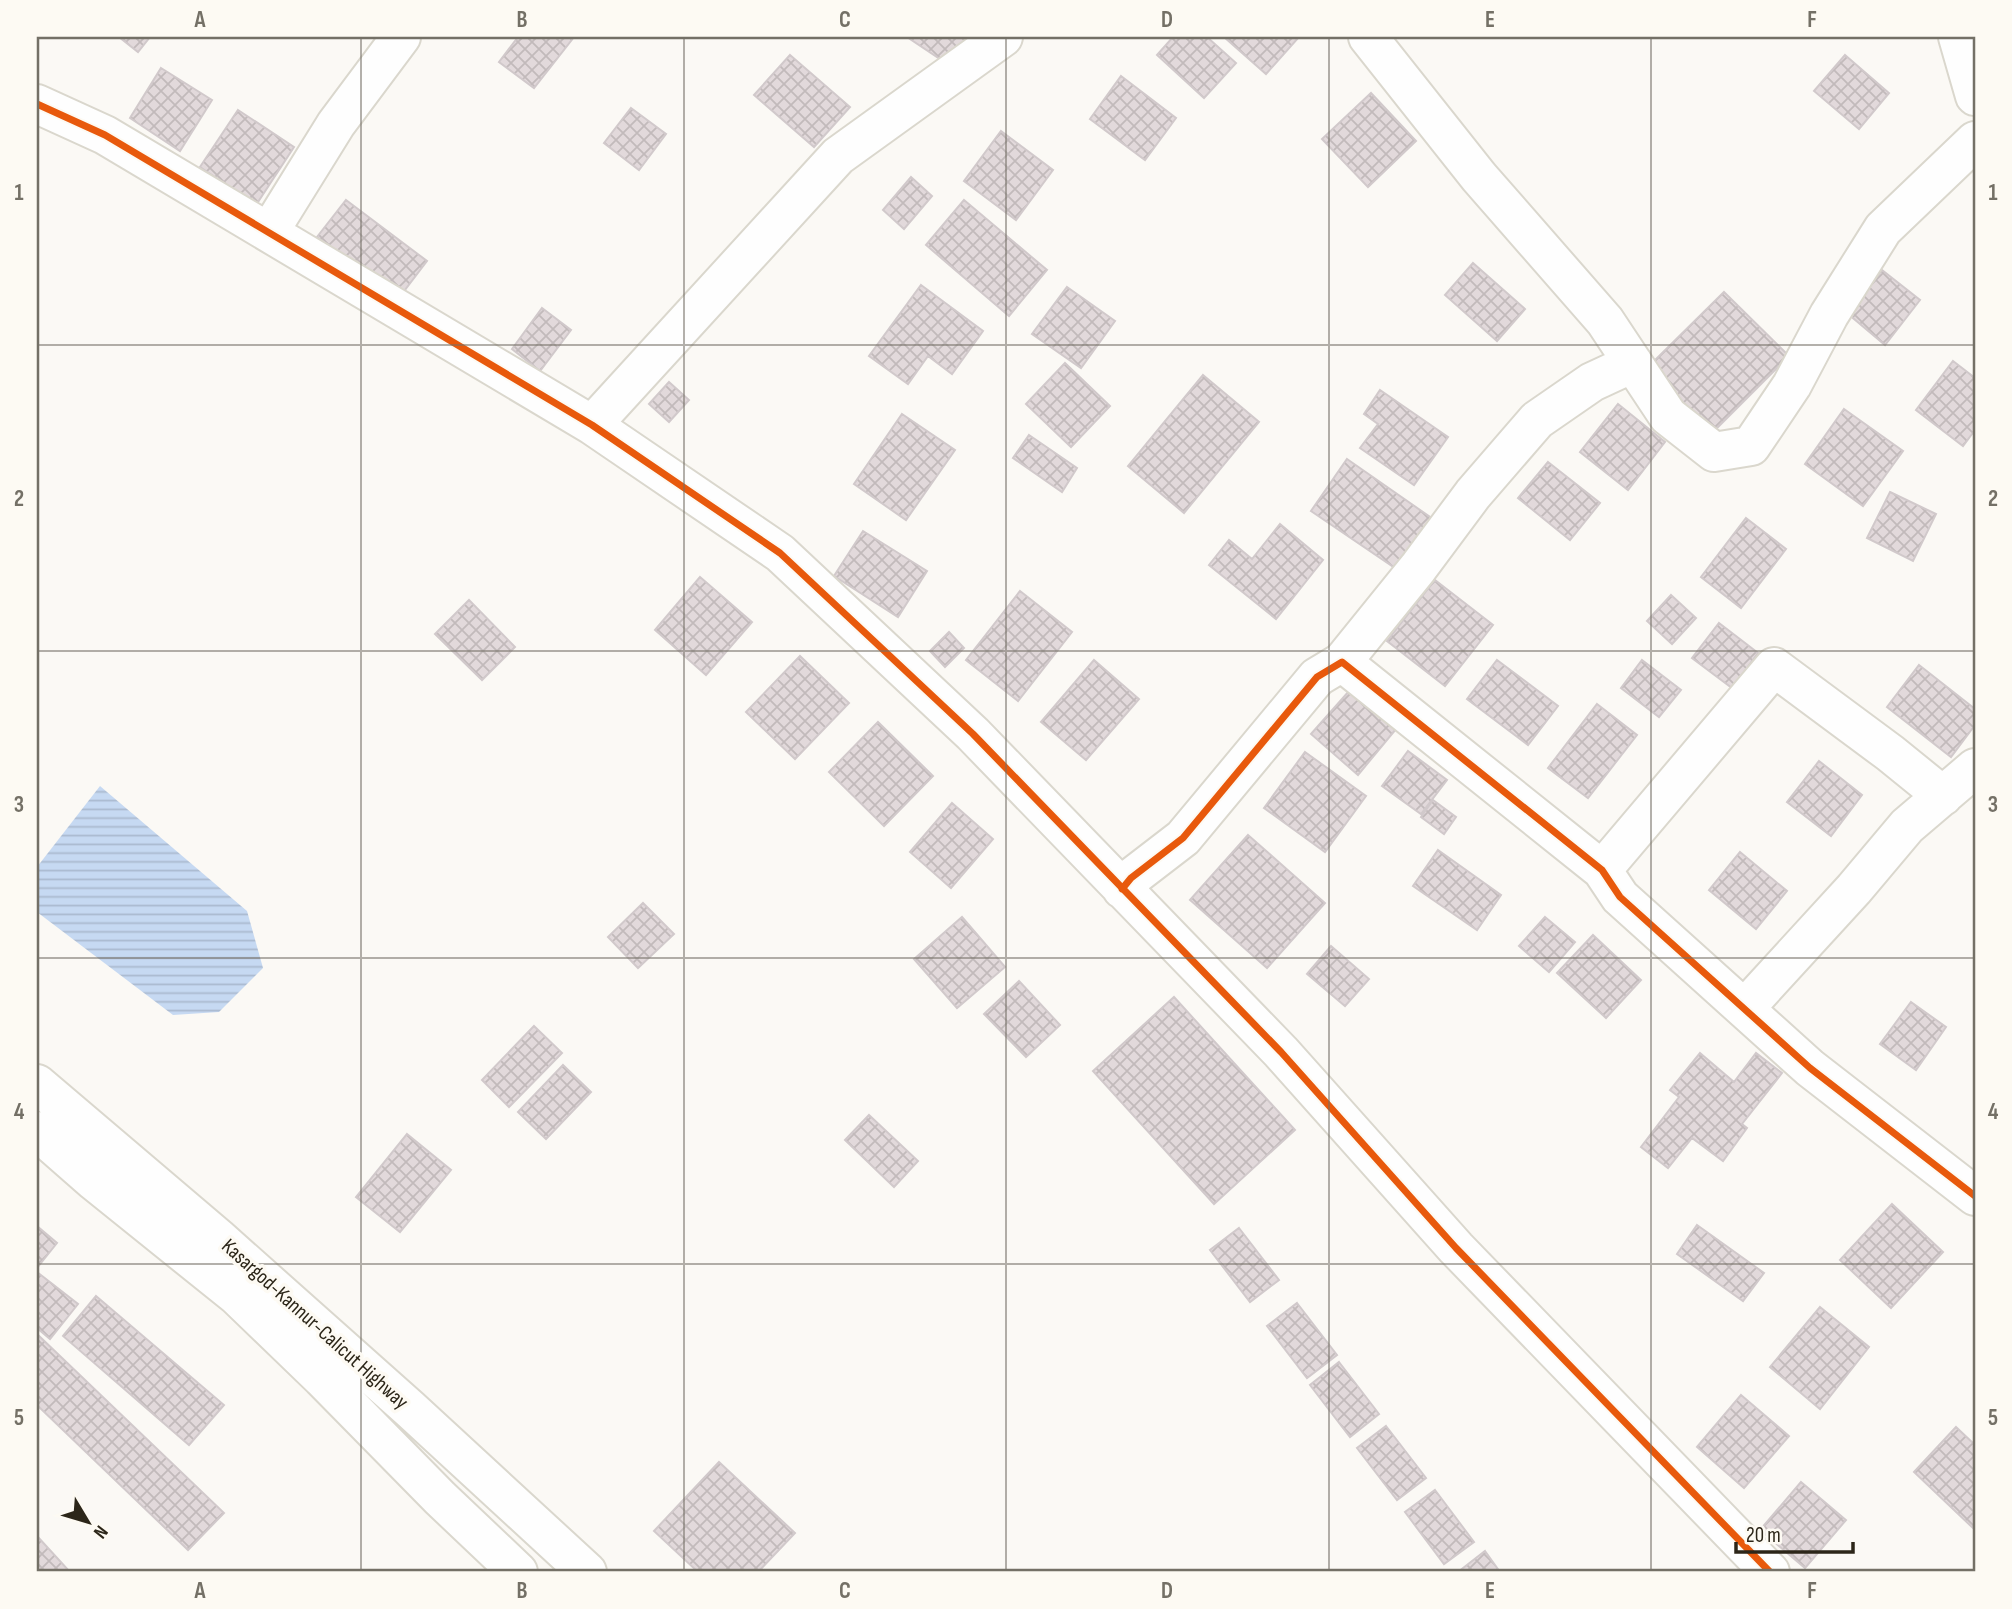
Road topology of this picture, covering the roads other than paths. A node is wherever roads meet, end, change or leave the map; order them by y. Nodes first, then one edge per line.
1 (401, 37) edge
2 (1003, 37) edge
3 (1367, 37) edge
4 (1958, 37) edge
5 (1975, 96) edge
6 (37, 104) edge
7 (1975, 141) edge
8 (269, 232) junction
9 (1633, 363) junction
10 (592, 425) junction
11 (1342, 662) junction
12 (1975, 768) edge
13 (1942, 796) junction
14 (1602, 870) junction
15 (1122, 889) junction
16 (1745, 1008) junction
17 (37, 1084) edge
18 (37, 1131) edge
19 (1975, 1196) edge
20 (518, 1572) edge
21 (587, 1572) edge
22 (1770, 1572) edge

1 - 8 main road
2 - 10 main road
3 - 9 main road
4 - 5 main road
6 - 8 main road
7 - 9 main road
8 - 10 main road
9 - 11 main road
10 - 15 main road
11 - 14 main road
11 - 15 main road
12 - 13 main road
13 - 14 main road
13 - 16 main road
14 - 16 main road
15 - 22 main road
16 - 19 main road
17 - 21 main road, Kasargod-Kannur-Calicut Highway
18 - 20 main road, Kasargod-Kannur-Calicut Highway

